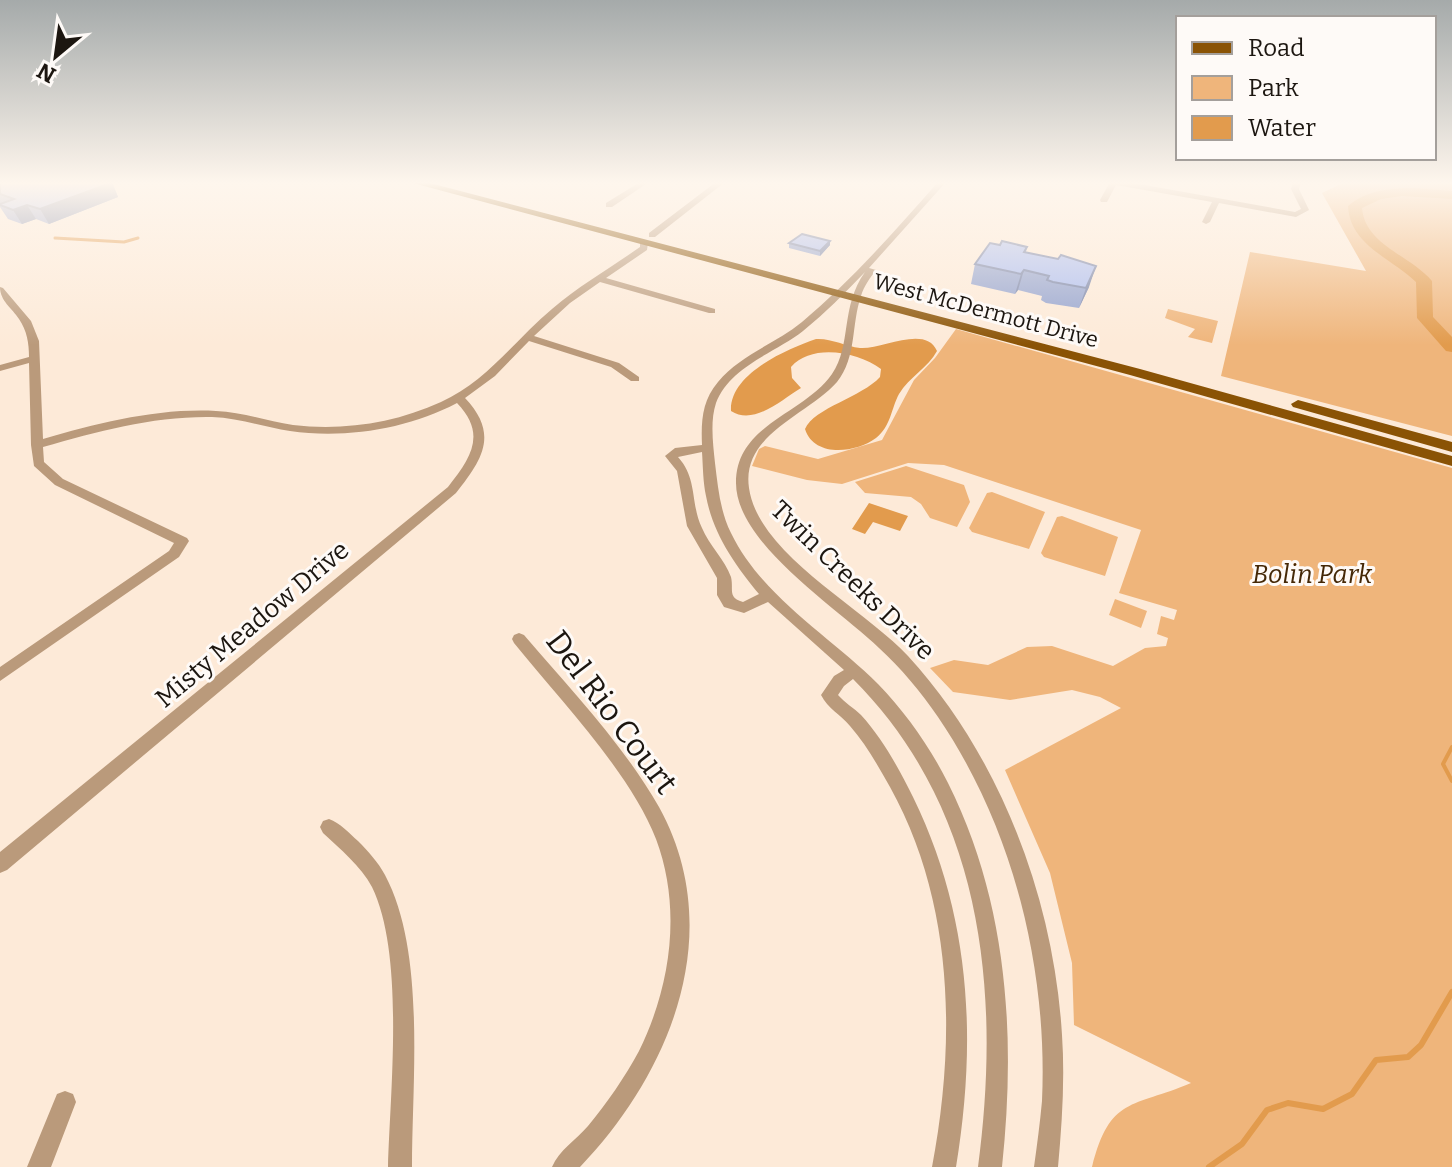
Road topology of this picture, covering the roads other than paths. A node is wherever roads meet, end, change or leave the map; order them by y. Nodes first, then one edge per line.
1 (638, 236) edge
2 (639, 236) edge
3 (651, 236) edge
4 (893, 236) edge
5 (648, 239) junction
6 (869, 263) junction
7 (597, 278) junction
8 (0, 290) edge
9 (848, 291) junction
10 (712, 311) dead end
11 (529, 338) junction
12 (36, 358) junction
13 (0, 368) edge
14 (635, 379) dead end
15 (459, 398) junction
16 (37, 445) junction
17 (1452, 447) edge
18 (708, 448) junction
19 (1452, 461) edge
20 (767, 596) junction
21 (519, 639) dead end
22 (0, 656) edge
23 (15, 665) junction
24 (855, 670) junction
25 (0, 675) edge
26 (329, 827) dead end
27 (0, 864) edge
28 (65, 1102) dead end
29 (39, 1167) edge
30 (400, 1167) edge
31 (564, 1167) edge
32 (944, 1167) edge
33 (990, 1167) edge
34 (1046, 1167) edge

1 - 5 main road, West McDermott Drive
2 - 5 main road, West McDermott Drive
3 - 5 street
4 - 6 street
5 - 7 street
5 - 9 main road, West McDermott Drive
6 - 9 street
6 - 9 street
7 - 10 street
7 - 11 street
8 - 12 street
9 - 17 main road, West McDermott Drive
9 - 18 street
9 - 19 main road, West McDermott Drive
9 - 34 street, Twin Creeks Drive
11 - 14 street
11 - 15 street
12 - 13 street
12 - 16 street
15 - 16 street
15 - 27 street, Misty Meadow Drive
16 - 23 street
18 - 20 street
18 - 20 street
20 - 24 street
21 - 31 street, Del Rio Court
22 - 23 street
23 - 25 street
24 - 32 street
24 - 33 street
26 - 30 street
28 - 29 street

